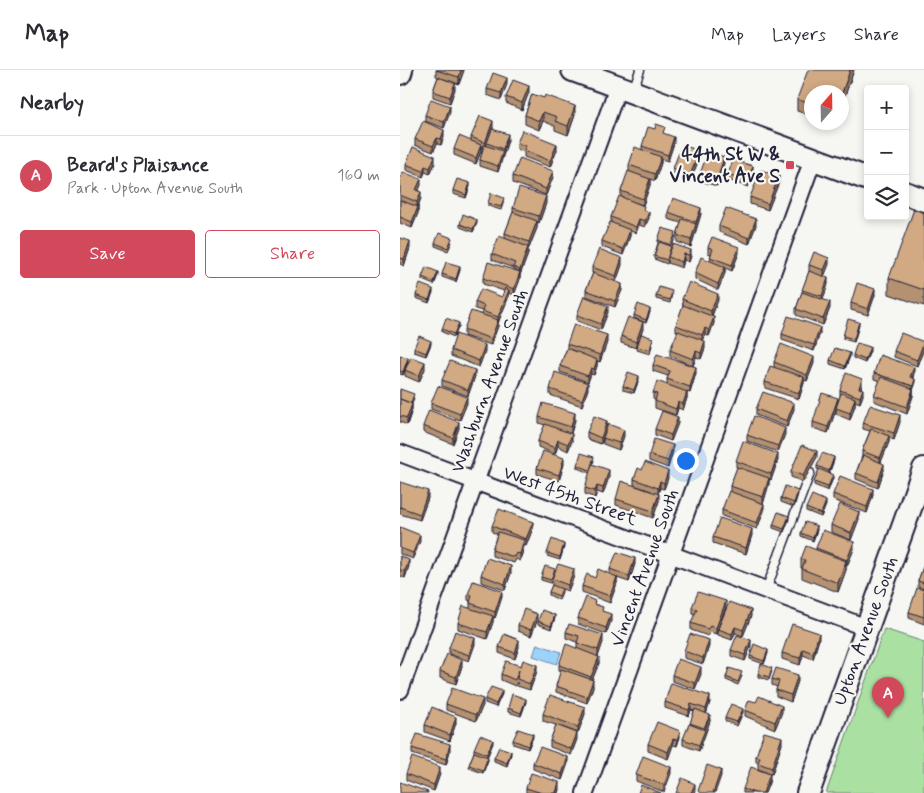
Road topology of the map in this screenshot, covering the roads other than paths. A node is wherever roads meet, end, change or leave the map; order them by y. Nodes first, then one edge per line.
1 (573, 70) edge
2 (640, 70) edge
3 (626, 90) junction
4 (814, 159) junction
5 (864, 178) edge
6 (909, 194) edge
7 (924, 200) edge
8 (400, 454) edge
9 (924, 469) edge
10 (810, 473) edge
11 (475, 481) junction
12 (671, 554) junction
13 (766, 590) junction
14 (868, 628) junction
15 (400, 690) edge
16 (585, 793) edge
17 (808, 793) edge

1 - 3 street
2 - 3 lane
3 - 4 street
3 - 11 street, Washburn Avenue South
4 - 5 street
4 - 12 street, Vincent Avenue South
6 - 7 street
8 - 11 street, West 45th Street
9 - 14 street, Upton Avenue South
10 - 13 lane
11 - 12 street, West 45th Street
11 - 15 street, Washburn Avenue South
12 - 13 street, West 45th Street
12 - 16 street, Vincent Avenue South
13 - 14 street, West 45th Street
14 - 17 street, Upton Avenue South

